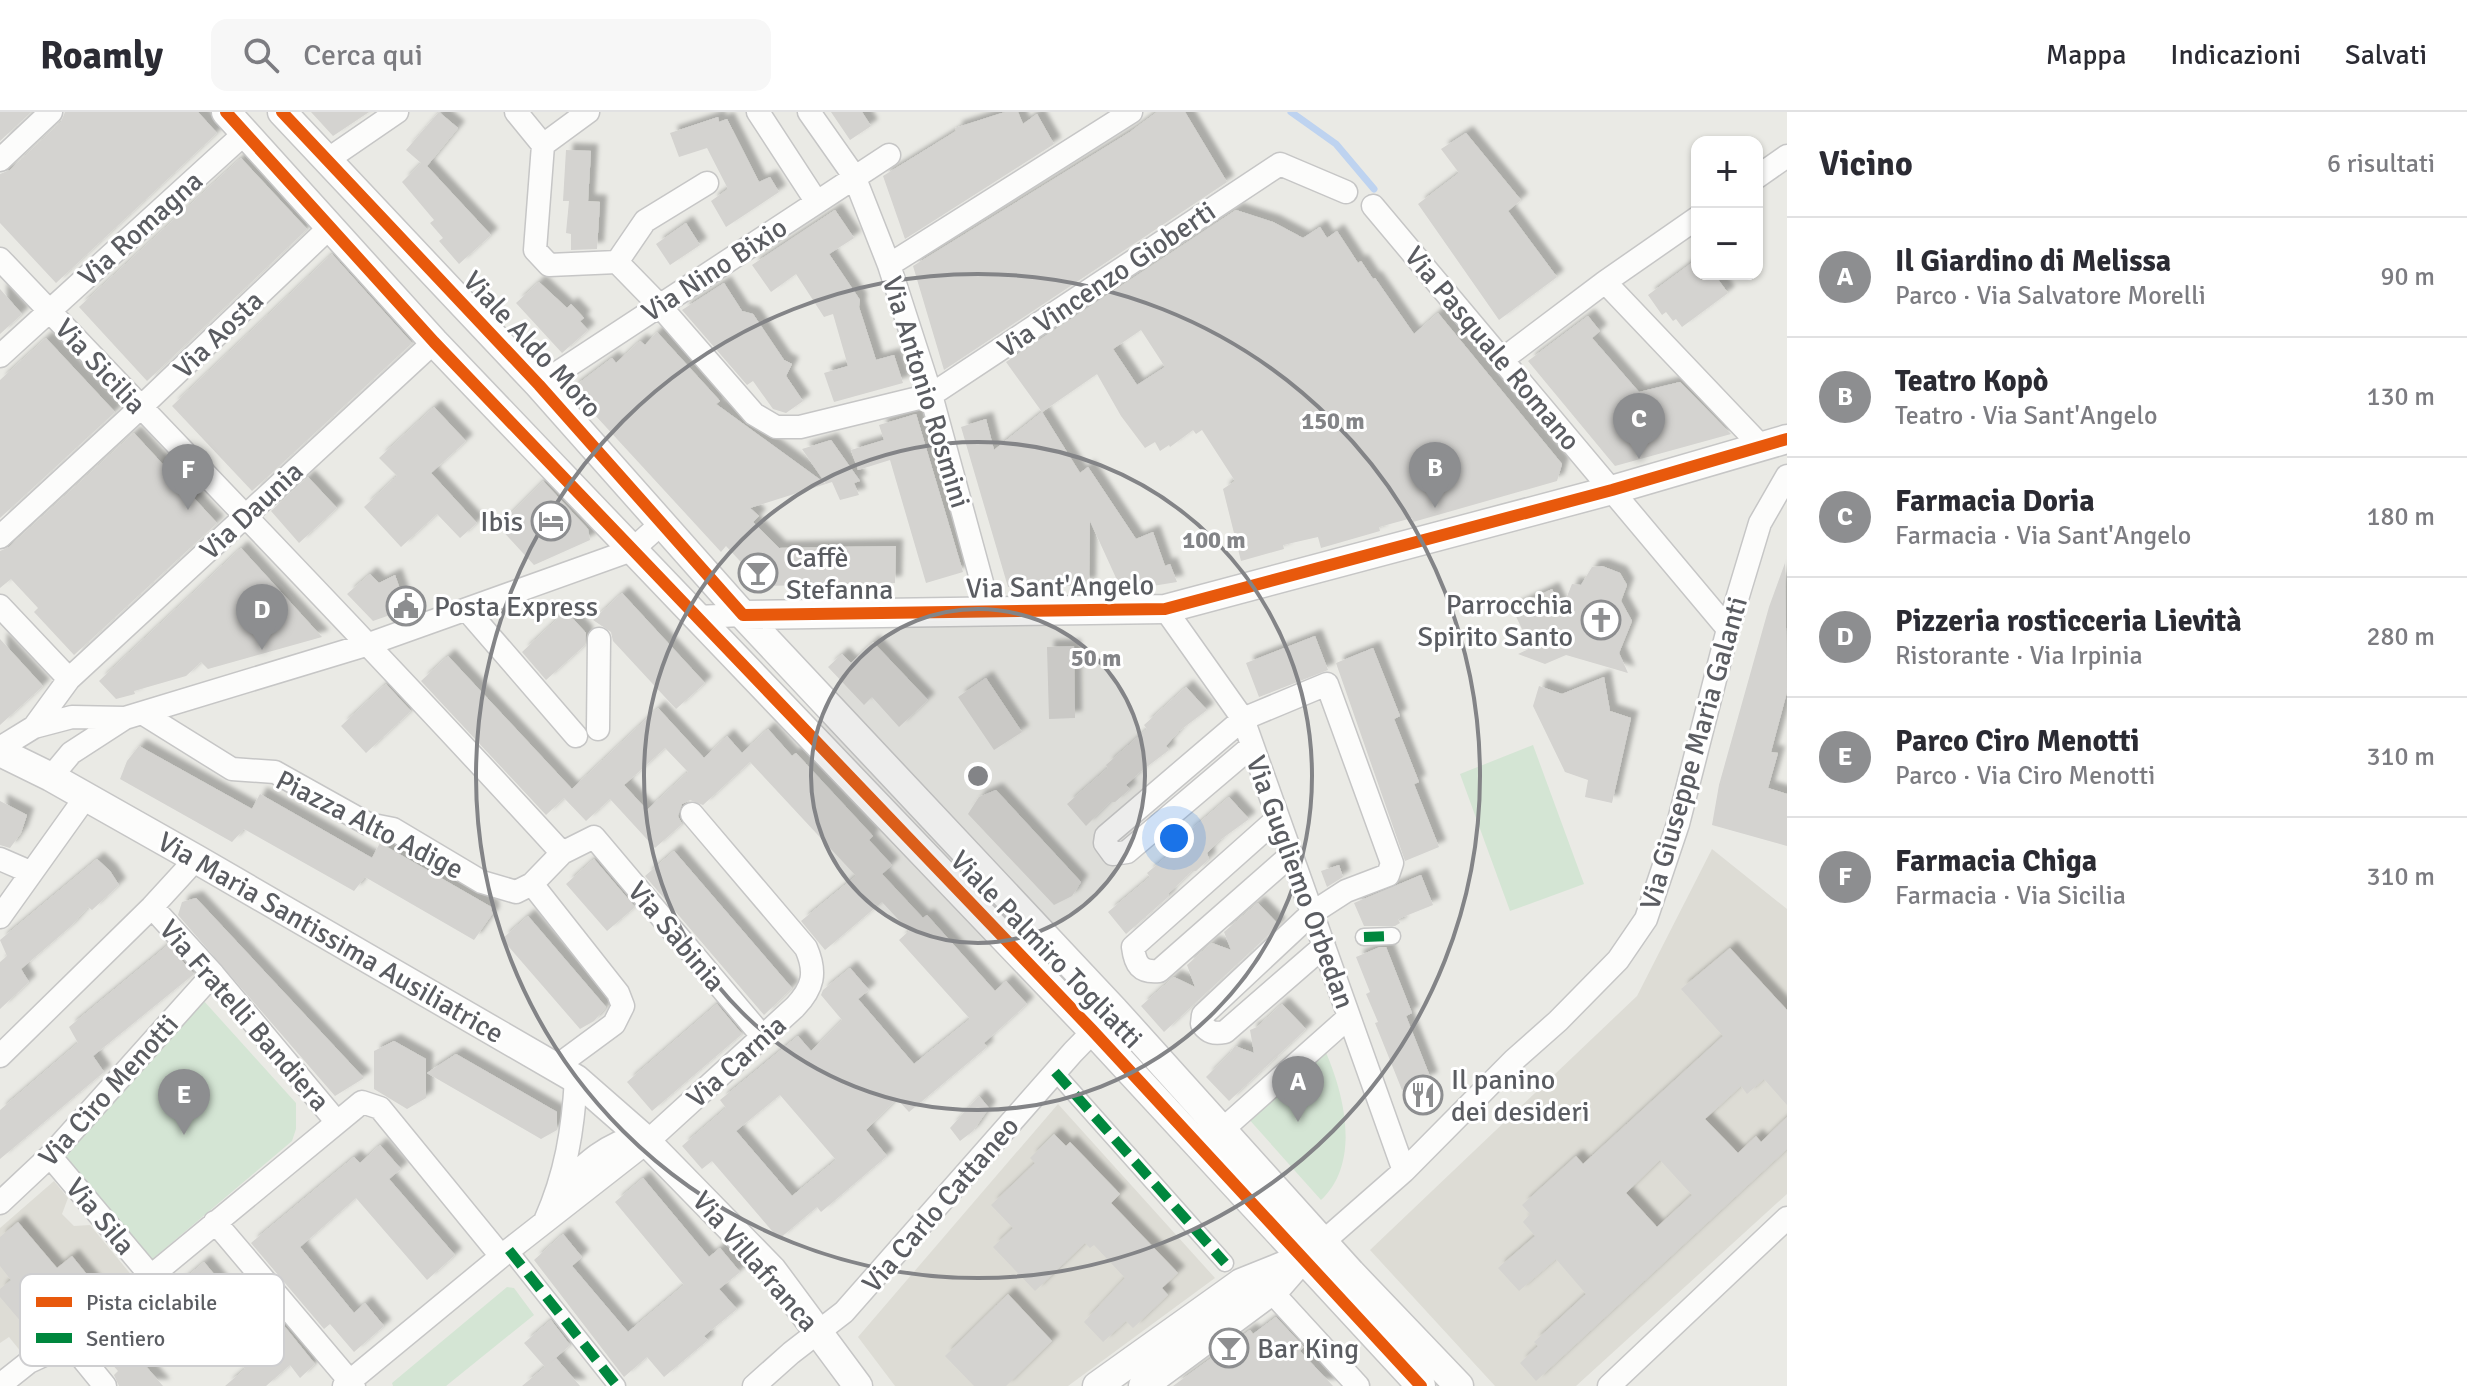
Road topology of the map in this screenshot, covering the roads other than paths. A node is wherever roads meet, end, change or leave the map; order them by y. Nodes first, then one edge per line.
1 (51, 112) edge
2 (282, 112) edge
3 (397, 112) edge
4 (516, 112) edge
5 (588, 112) edge
6 (758, 112) edge
7 (809, 112) edge
8 (1131, 112) edge
9 (235, 122) edge
10 (543, 145) junction
11 (889, 155) dead end
12 (1787, 156) edge
13 (0, 160) edge
14 (327, 160) junction
15 (1763, 173) edge
16 (854, 176) junction
17 (707, 183) dead end
18 (1346, 192) dead end
19 (816, 201) junction
20 (1373, 206) dead end
21 (1691, 222) edge
22 (330, 227) junction
23 (0, 259) edge
24 (617, 262) junction
25 (889, 265) junction
26 (1605, 282) junction
27 (659, 305) junction
28 (49, 311) junction
29 (434, 342) junction
30 (0, 356) edge
31 (1503, 359) junction
32 (539, 385) junction
33 (931, 395) junction
34 (140, 408) junction
35 (1774, 443) edge
36 (1787, 476) edge
37 (1612, 490) junction
38 (1781, 501) edge
39 (245, 515) junction
40 (662, 523) junction
41 (0, 537) edge
42 (632, 550) junction
43 (0, 606) edge
44 (1165, 609) junction
45 (467, 610) junction
46 (990, 612) junction
47 (743, 615) junction
48 (696, 617) junction
49 (1728, 629) junction
50 (599, 639) dead end
51 (369, 644) junction
52 (69, 679) junction
53 (133, 715) junction
54 (1243, 719) junction
55 (34, 727) junction
56 (1252, 746) junction
57 (0, 750) edge
58 (51, 777) junction
59 (85, 798) junction
60 (692, 814) dead end
61 (1278, 818) junction
62 (562, 853) junction
63 (1291, 855) junction
64 (0, 859) edge
65 (196, 859) junction
66 (30, 872) junction
67 (524, 888) junction
68 (152, 907) junction
69 (1312, 913) junction
70 (0, 917) edge
71 (1392, 936) dead end
72 (1364, 937) dead end
73 (1324, 946) junction
74 (213, 974) junction
75 (1114, 1010) junction
76 (1349, 1017) junction
77 (1092, 1030) junction
78 (762, 1036) junction
79 (0, 1056) edge
80 (1055, 1072) junction
81 (566, 1073) junction
82 (336, 1121) junction
83 (1222, 1130) junction
84 (644, 1138) junction
85 (50, 1156) junction
86 (1404, 1171) junction
87 (559, 1189) junction
88 (0, 1203) edge
89 (1787, 1218) edge
90 (215, 1222) junction
91 (544, 1222) junction
92 (1313, 1250) junction
93 (505, 1253) junction
94 (1225, 1263) dead end
95 (149, 1274) edge
96 (153, 1274) edge
97 (258, 1274) edge
98 (1271, 1291) junction
99 (284, 1305) edge
100 (819, 1333) junction
101 (24, 1366) edge
102 (89, 1366) edge
103 (349, 1384) edge
104 (0, 1385) edge
105 (105, 1386) edge
106 (617, 1386) edge
107 (754, 1386) edge
108 (858, 1386) edge
109 (1097, 1386) edge
110 (1143, 1386) edge
111 (1358, 1386) edge
112 (1421, 1386) edge
113 (1459, 1386) edge
114 (1609, 1386) edge

1 - 13 street
2 - 14 street, Viale Aldo Moro
3 - 14 street
4 - 10 street
5 - 10 street
6 - 19 street
7 - 16 street, Via Antonio Rosmini
8 - 25 street
9 - 22 street
9 - 28 street, Via Romagna
10 - 24 street
11 - 16 street, Via Nino Bixio
12 - 15 street
14 - 32 street, Viale Aldo Moro
16 - 19 street, Via Nino Bixio
16 - 25 street, Via Antonio Rosmini
17 - 24 street
18 - 33 street, Via Vincenzo Gioberti
19 - 27 street, Via Nino Bixio
20 - 31 street, Via Pasquale Romano
21 - 26 street
22 - 29 street
22 - 34 street, Via Aosta
23 - 28 street, Via Sicilia
24 - 27 street, Via Vincenzo Gioberti
25 - 33 street, Via Antonio Rosmini
26 - 31 street
26 - 35 street
27 - 32 street, Via Nino Bixio
27 - 33 street, Via Vincenzo Gioberti
28 - 30 street, Via Romagna
28 - 34 street, Via Sicilia
29 - 39 street, Via Daunia
29 - 42 street
31 - 37 street, Via Pasquale Romano
32 - 40 street, Viale Aldo Moro
33 - 46 street, Via Antonio Rosmini
34 - 39 street, Via Sicilia
34 - 41 street, Via Aosta
35 - 37 street, Via Sant'Angelo
36 - 38 street, Via Giuseppe Maria Galanti
37 - 44 street, Via Sant'Angelo
37 - 49 street
38 - 49 street, Via Giuseppe Maria Galanti
39 - 51 street, Via Sicilia
39 - 52 street, Via Daunia
40 - 42 street
40 - 47 street, Viale Aldo Moro
42 - 45 street
42 - 48 street, Viale Palmiro Togliatti
43 - 52 street
44 - 46 street, Via Sant'Angelo
44 - 54 street, Via Gugliemo Orbedan
45 - 50 street
45 - 51 street
46 - 47 street, Via Sant'Angelo
47 - 48 street
47 - 75 street, Viale Palmiro Togliatti
48 - 77 street, Viale Palmiro Togliatti
49 - 86 street, Via Giuseppe Maria Galanti
51 - 53 street
51 - 62 street
52 - 55 street, Via Daunia
53 - 55 street
53 - 58 street
53 - 67 street, Piazza Alto Adige
54 - 56 street, Via Gugliemo Orbedan
54 - 56 street
54 - 69 street
55 - 57 street
56 - 61 street, Via Gugliemo Orbedan
57 - 58 street, Via Maria Santissima Ausiliatrice
58 - 59 street, Via Maria Santissima Ausiliatrice
59 - 65 street, Via Maria Santissima Ausiliatrice
59 - 66 street
60 - 78 street, Via Carnia
61 - 63 street, Via Gugliemo Orbedan
61 - 63 street
62 - 67 street
62 - 78 street, Via Sabinia
63 - 69 street, Via Gugliemo Orbedan
64 - 66 street
65 - 68 street
65 - 81 street, Via Maria Santissima Ausiliatrice
66 - 70 street
67 - 81 street
68 - 74 street, Via Fratelli Bandiera
68 - 79 street
69 - 73 street, Via Gugliemo Orbedan
69 - 73 street
71 - 72 street
73 - 76 street, Via Gugliemo Orbedan
74 - 82 street, Via Fratelli Bandiera
74 - 85 street, Via Ciro Menotti
75 - 77 street, Via Carlo Cattaneo
75 - 83 street, Viale Palmiro Togliatti
76 - 83 street
76 - 86 street, Via Gugliemo Orbedan
77 - 80 street, Via Carlo Cattaneo
77 - 92 street, Viale Palmiro Togliatti
78 - 84 street, Via Carnia
80 - 94 street
80 - 100 street, Via Carlo Cattaneo
81 - 84 street, Via Maria Santissima Ausiliatrice
81 - 87 street
82 - 90 street
82 - 93 street, Via Fratelli Bandiera
83 - 92 street, Viale Palmiro Togliatti
84 - 87 street
84 - 91 street, Via Carnia
84 - 100 street, Via Villafranca
85 - 88 street, Via Ciro Menotti
85 - 95 street, Via Sila
86 - 92 street, Via Giuseppe Maria Galanti
87 - 91 street
89 - 114 street
90 - 96 street
90 - 97 street
91 - 93 street, Via Carnia
92 - 98 street
92 - 109 street
92 - 112 street, Viale Palmiro Togliatti
92 - 113 street, Viale Palmiro Togliatti
93 - 103 street, Via Carnia
93 - 106 street
98 - 110 street
98 - 111 street
99 - 103 street
100 - 107 street, Via Carlo Cattaneo
100 - 108 street, Via Villafranca
101 - 104 street
102 - 105 street

